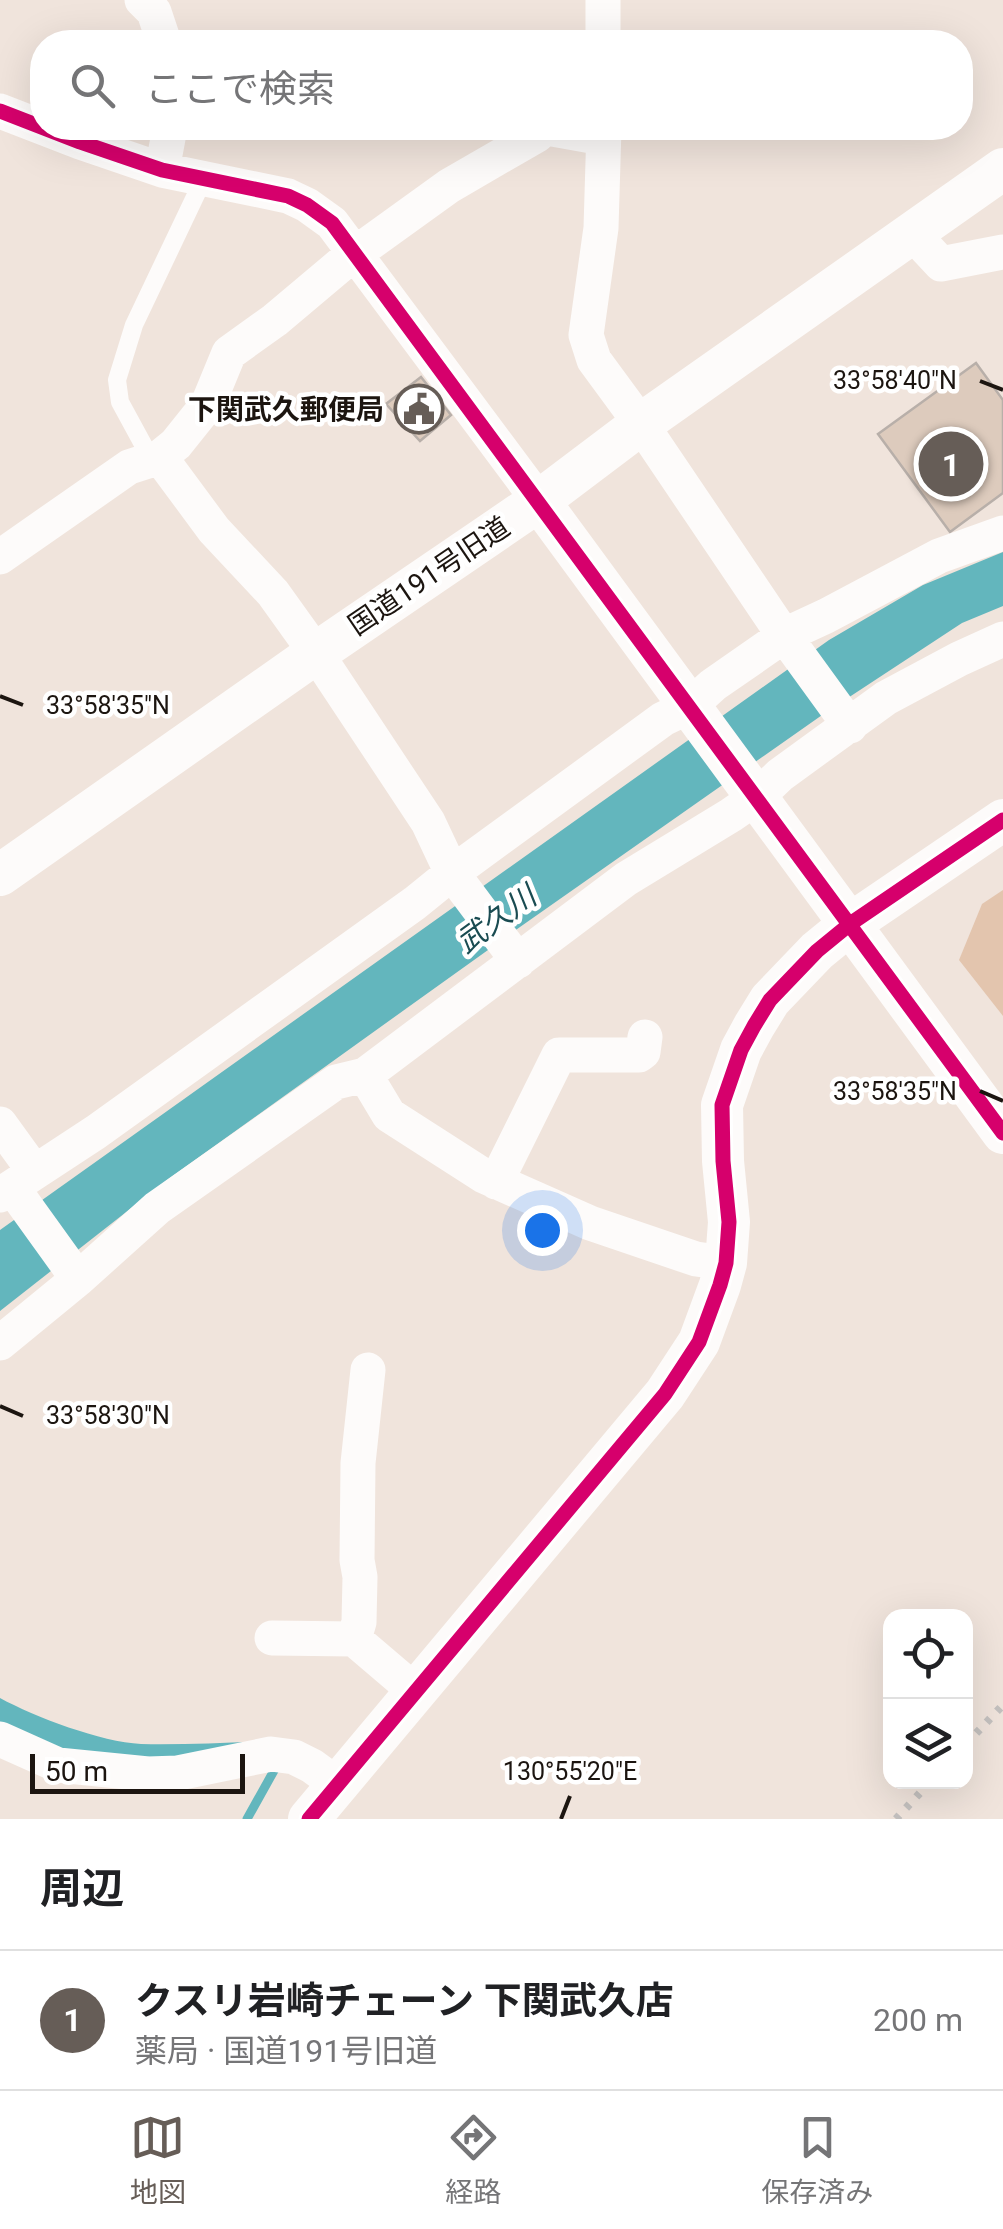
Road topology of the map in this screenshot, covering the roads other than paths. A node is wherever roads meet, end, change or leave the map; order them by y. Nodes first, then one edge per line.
1 (142, 0) edge
2 (603, 0) edge
3 (160, 30) edge
4 (604, 30) edge
5 (0, 111) edge
6 (30, 123) edge
7 (75, 140) edge
8 (168, 140) edge
9 (529, 140) edge
10 (604, 140) edge
11 (162, 170) junction
12 (1001, 174) edge
13 (203, 180) junction
14 (912, 234) junction
15 (1003, 252) edge
16 (356, 255) junction
17 (641, 424) junction
18 (155, 458) junction
19 (538, 501) junction
20 (1003, 510) edge
21 (1003, 533) edge
22 (939, 556) junction
23 (0, 558) edge
24 (788, 640) junction
25 (1003, 640) edge
26 (316, 653) junction
27 (694, 712) junction
28 (846, 721) junction
29 (753, 792) junction
30 (1003, 820) edge
31 (0, 875) edge
32 (455, 877) junction
33 (850, 924) junction
34 (514, 956) junction
35 (645, 1038) dead end
36 (365, 1074) junction
37 (0, 1124) edge
38 (1003, 1133) edge
39 (496, 1182) junction
40 (18, 1188) edge
41 (726, 1263) junction
42 (76, 1276) junction
43 (0, 1343) edge
44 (368, 1370) dead end
45 (272, 1638) dead end
46 (354, 1639) junction
47 (415, 1691) junction
48 (0, 1739) edge
49 (338, 1785) junction
50 (309, 1819) edge

1 - 3 street
2 - 4 street
5 - 6 street
7 - 11 street
8 - 11 street
9 - 16 street
10 - 17 street
11 - 13 street
12 - 14 street, 国道191号旧道
13 - 16 street
13 - 18 lane
14 - 15 street
14 - 17 street, 国道191号旧道
16 - 18 street
16 - 19 street
17 - 19 street, 国道191号旧道
17 - 24 street
18 - 23 street
18 - 26 street
19 - 26 street, 国道191号旧道
19 - 27 street
20 - 22 street
21 - 22 street
22 - 24 street
24 - 27 street
24 - 28 street
25 - 28 street
26 - 31 street, 国道191号旧道
26 - 32 street
27 - 29 street
27 - 32 street
28 - 29 street
29 - 33 street
29 - 34 street
30 - 33 street
32 - 34 street
32 - 40 street
33 - 38 street
33 - 41 street
34 - 36 street
35 - 39 street
36 - 39 street
36 - 42 street
37 - 40 street
39 - 41 street
40 - 42 street
41 - 47 street
42 - 43 street
44 - 46 street
45 - 46 street
46 - 47 street
47 - 49 street
48 - 49 street
49 - 50 street

